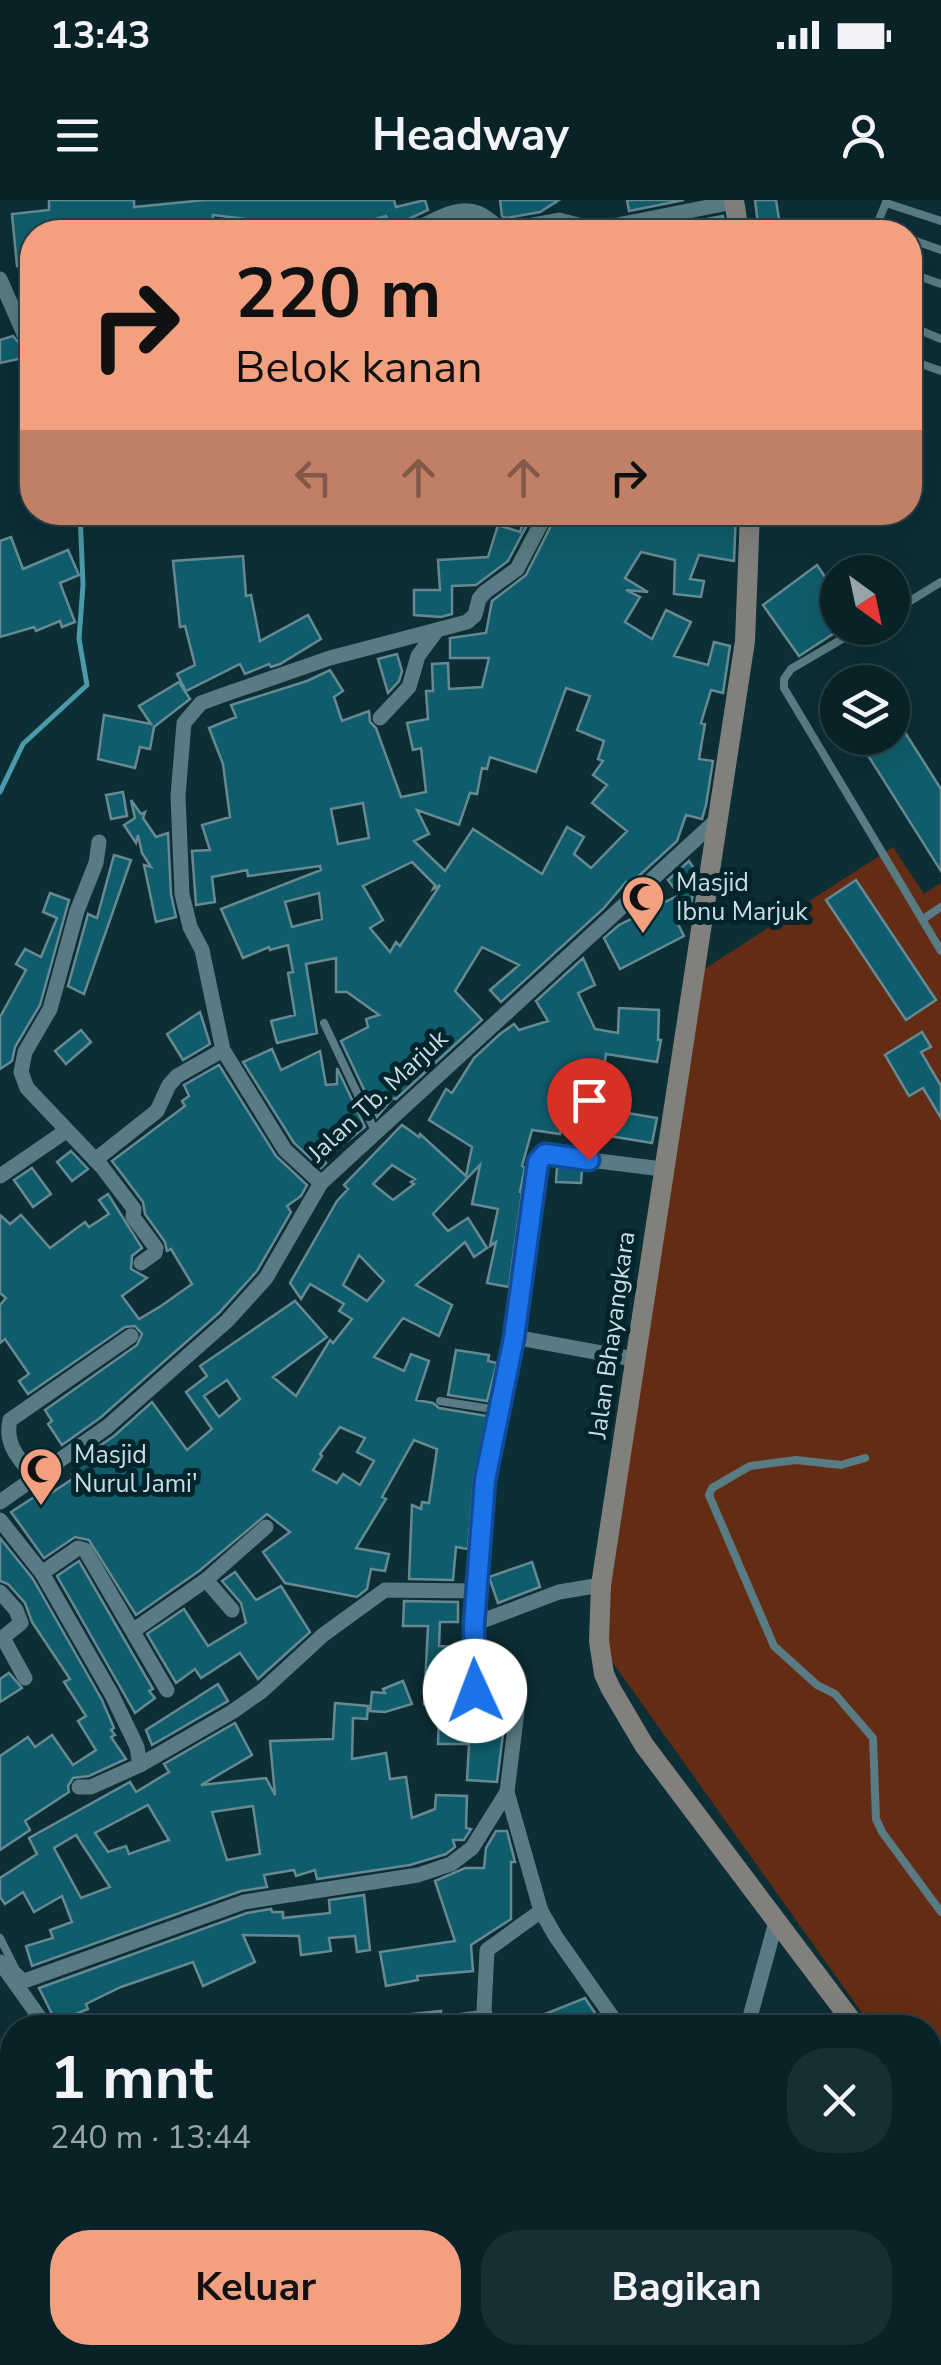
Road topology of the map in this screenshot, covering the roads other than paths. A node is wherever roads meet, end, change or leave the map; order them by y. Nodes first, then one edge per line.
1 (734, 201) edge
2 (887, 201) edge
3 (437, 220) edge
4 (489, 220) edge
5 (642, 220) edge
6 (941, 222) edge
7 (0, 279) edge
8 (20, 325) edge
9 (540, 525) edge
10 (750, 525) edge
11 (941, 582) edge
12 (910, 601) edge
13 (435, 633) junction
14 (832, 645) edge
15 (380, 718) dead end
16 (720, 816) junction
17 (100, 842) dead end
18 (941, 908) edge
19 (924, 920) junction
20 (940, 945) edge
21 (324, 1023) dead end
22 (223, 1050) junction
23 (66, 1131) junction
24 (375, 1131) junction
25 (95, 1160) junction
26 (662, 1169) junction
27 (0, 1176) edge
28 (321, 1183) junction
29 (141, 1263) dead end
30 (131, 1336) dead end
31 (514, 1338) junction
32 (634, 1359) junction
33 (440, 1401) dead end
34 (498, 1410) junction
35 (865, 1458) dead end
36 (35, 1478) junction
37 (0, 1502) edge
38 (0, 1520) edge
39 (266, 1527) dead end
40 (42, 1573) junction
41 (206, 1580) junction
42 (601, 1584) junction
43 (478, 1591) junction
44 (0, 1592) edge
45 (232, 1610) dead end
46 (474, 1624) junction
47 (134, 1630) junction
48 (2, 1639) edge
49 (25, 1678) dead end
50 (167, 1690) dead end
51 (140, 1765) junction
52 (79, 1787) dead end
53 (506, 1792) junction
54 (541, 1911) junction
55 (941, 1912) edge
56 (778, 1918) junction
57 (0, 1938) edge
58 (0, 1962) edge
59 (27, 1980) joint
60 (5, 1981) edge
61 (35, 2015) edge
62 (486, 2015) edge
63 (611, 2015) edge
64 (751, 2015) edge
65 (848, 2015) edge

1 - 5 street
2 - 6 lane
3 - 4 street
7 - 8 street
9 - 13 street
10 - 16 street, Jalan Bhayangkara
11 - 12 lane
13 - 15 street
13 - 22 street
14 - 19 lane
16 - 24 street, Jalan Tb. Marjuk
16 - 26 street, Jalan Bhayangkara
17 - 23 street
18 - 19 lane
19 - 20 lane
21 - 24 lane
22 - 25 street
22 - 28 street
23 - 25 street
23 - 27 street
24 - 28 street, Jalan Tb. Marjuk
25 - 29 street
26 - 31 street
26 - 32 street, Jalan Bhayangkara
28 - 36 street, Jalan Tb. Marjuk
30 - 36 street
31 - 32 street
31 - 34 street
32 - 42 street, Jalan Bhayangkara
33 - 34 lane
34 - 43 street
35 - 55 lane
36 - 37 street, Jalan Tb. Marjuk
38 - 40 street
39 - 41 street
40 - 47 street
40 - 51 street
41 - 45 street
41 - 47 street
42 - 46 street
42 - 56 street, Jalan Bhayangkara
43 - 46 street
43 - 51 street
44 - 48 street
46 - 53 street
47 - 50 street
48 - 49 street
51 - 52 street
53 - 54 street
53 - 59 street
54 - 62 street
54 - 63 street
56 - 64 street
56 - 65 street, Jalan Bhayangkara
57 - 59 lane
58 - 60 street
60 - 61 street

